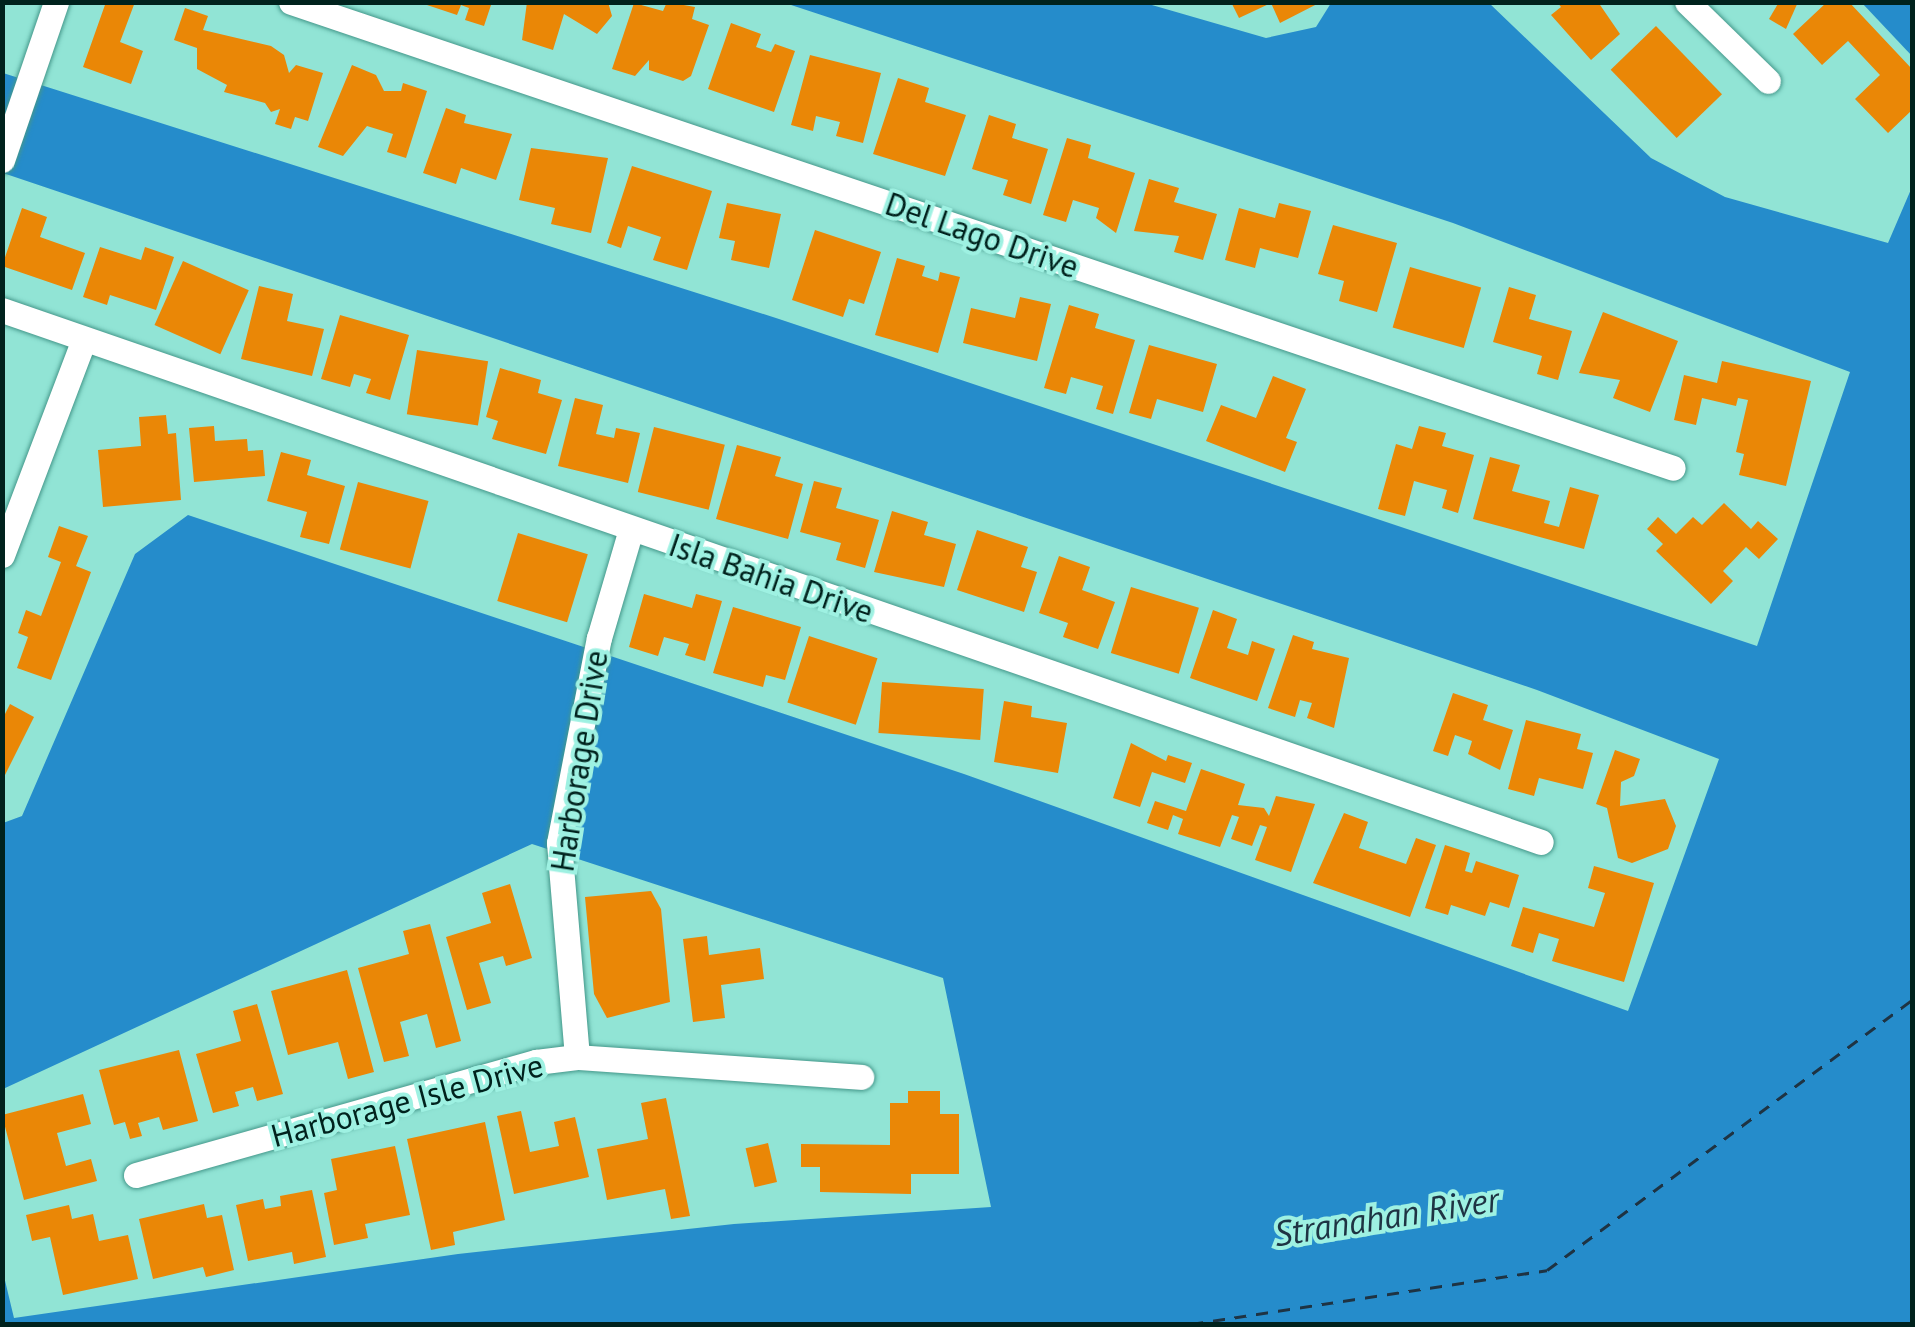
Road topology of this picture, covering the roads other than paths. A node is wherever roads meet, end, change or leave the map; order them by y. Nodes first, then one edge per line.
1 (56, 2) edge
2 (292, 2) edge
3 (1688, 2) edge
4 (1768, 81) dead end
5 (2, 160) edge
6 (2, 310) edge
7 (83, 342) junction
8 (1673, 468) dead end
9 (630, 529) junction
10 (2, 555) edge
11 (1541, 842) dead end
12 (577, 1056) junction
13 (861, 1077) dead end
14 (136, 1174) dead end

1 - 5 street
2 - 8 street, Del Lago Drive
3 - 4 street
6 - 7 street, Isla Bahia Drive
7 - 9 street, Isla Bahia Drive
7 - 10 street
9 - 11 street, Isla Bahia Drive
9 - 12 street, Harborage Drive
12 - 13 street, Harborage Isle Drive
12 - 14 street, Harborage Isle Drive

